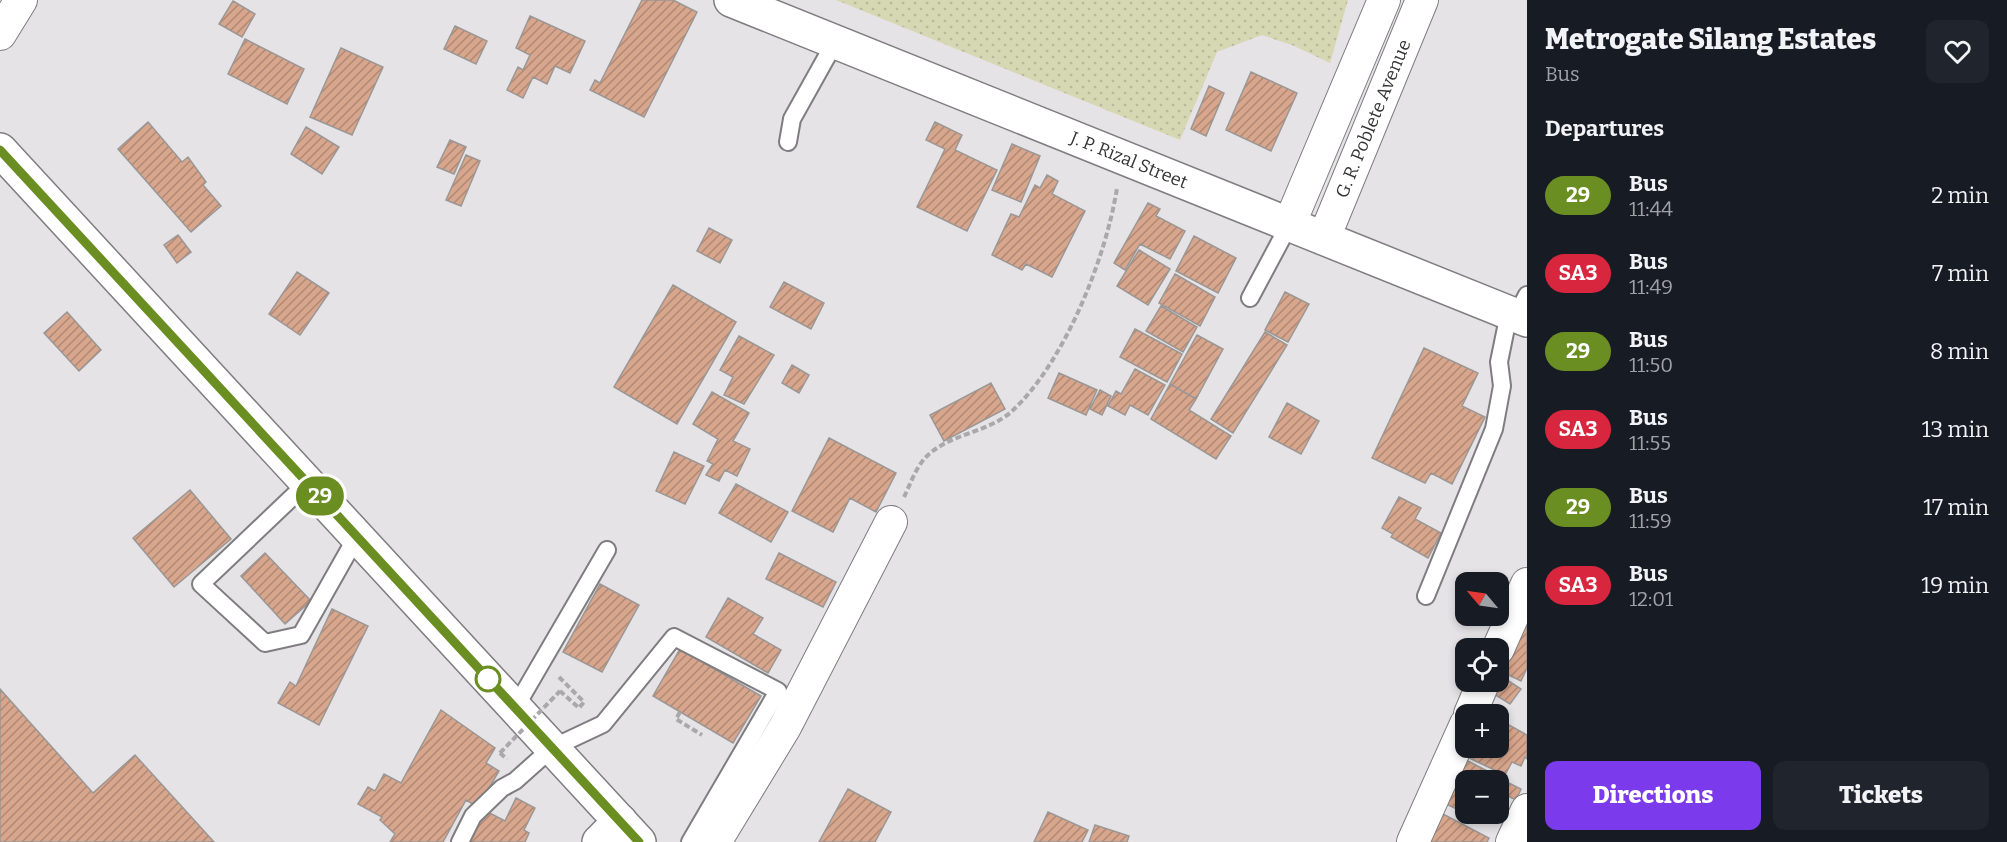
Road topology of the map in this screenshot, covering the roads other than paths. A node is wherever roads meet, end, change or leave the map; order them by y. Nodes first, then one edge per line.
1 (21, 0) edge
2 (731, 0) edge
3 (1384, 0) edge
4 (1422, 0) edge
5 (0, 34) edge
6 (835, 42) junction
7 (788, 142) dead end
8 (0, 150) edge
9 (1289, 225) junction
10 (1324, 238) junction
11 (1250, 298) dead end
12 (1520, 311) edge
13 (307, 483) junction
14 (891, 522) road end
15 (357, 536) junction
16 (607, 550) dead end
17 (1527, 584) edge
18 (1426, 596) dead end
19 (1503, 638) edge
20 (515, 708) junction
21 (552, 748) junction
22 (1455, 748) edge
23 (1527, 810) edge
24 (619, 835) edge
25 (460, 842) edge
26 (690, 842) edge
27 (715, 842) edge
28 (1413, 842) edge
29 (1512, 842) edge

1 - 5 street
2 - 6 main road, J. P. Rizal Street
3 - 9 street, G. R. Poblete Avenue
4 - 10 street, G. R. Poblete Avenue
6 - 7 lane
6 - 9 main road, J. P. Rizal Street
8 - 13 main road
9 - 10 main road, J. P. Rizal Street
9 - 11 lane
10 - 12 main road, J. P. Rizal Street
12 - 18 lane
13 - 15 main road
13 - 15 lane
14 - 27 street
15 - 20 main road
16 - 20 lane
17 - 19 street
20 - 21 main road
21 - 24 main road
21 - 25 lane
21 - 26 lane
22 - 28 street
23 - 29 street

